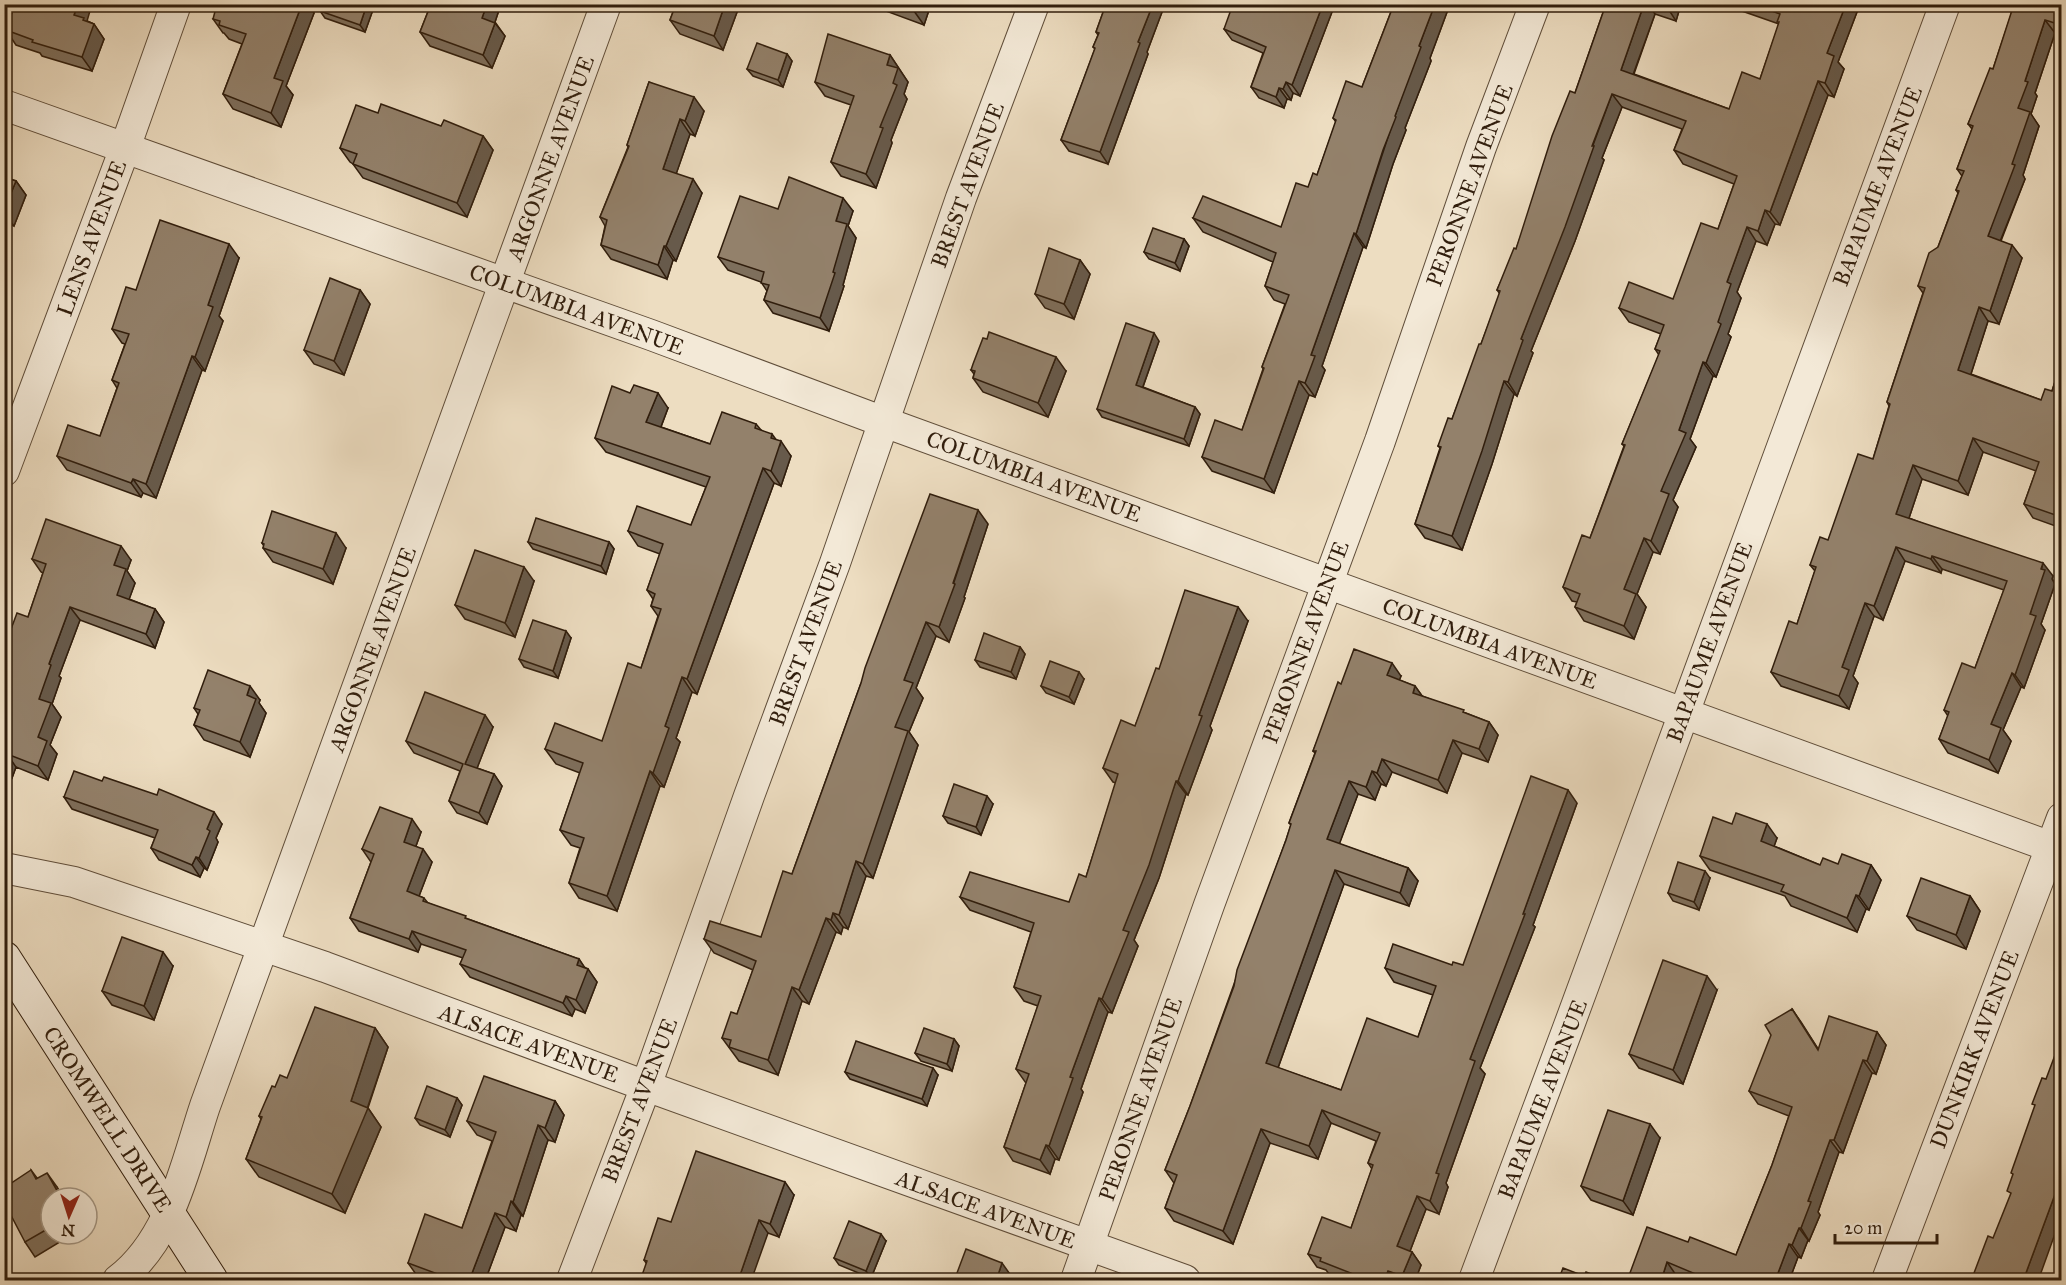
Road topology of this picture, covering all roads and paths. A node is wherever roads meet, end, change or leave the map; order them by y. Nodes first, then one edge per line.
1 (176, 4) edge
2 (606, 4) edge
3 (1034, 4) edge
4 (1535, 4) edge
5 (1945, 4) edge
6 (4, 105) edge
7 (125, 148) junction
8 (505, 283) junction
9 (884, 422) junction
10 (4, 471) edge
11 (1327, 583) junction
12 (1684, 713) junction
13 (2061, 818) edge
14 (2056, 849) edge
15 (4, 868) edge
16 (264, 947) junction
17 (4, 958) edge
18 (646, 1086) junction
19 (169, 1214) junction
20 (1088, 1246) junction
21 (118, 1281) edge
22 (211, 1281) edge
23 (572, 1281) edge
24 (1076, 1281) edge
25 (1185, 1281) edge
26 (1474, 1281) edge
27 (1887, 1281) edge

1 - 7 street, LENS AVENUE
2 - 8 street, ARGONNE AVENUE
3 - 9 street, BREST AVENUE
4 - 11 street, PERONNE AVENUE
5 - 12 street, BAPAUME AVENUE
6 - 7 street, COLUMBIA AVENUE
7 - 8 street, COLUMBIA AVENUE
7 - 10 street, LENS AVENUE
8 - 9 street, COLUMBIA AVENUE
8 - 16 street, ARGONNE AVENUE
9 - 11 street, COLUMBIA AVENUE
9 - 18 street, BREST AVENUE
11 - 12 street, COLUMBIA AVENUE
11 - 20 street, PERONNE AVENUE
12 - 14 street, COLUMBIA AVENUE
12 - 26 street, BAPAUME AVENUE
13 - 14 street, DUNKIRK AVENUE
14 - 27 street, DUNKIRK AVENUE
15 - 16 street, ALSACE AVENUE
16 - 18 street, ALSACE AVENUE
16 - 19 street, ARGONNE AVENUE
17 - 19 street, CROMWELL DRIVE
18 - 20 street, ALSACE AVENUE
18 - 23 street, BREST AVENUE
19 - 21 street, ARGONNE AVENUE
19 - 22 street, CROMWELL DRIVE
20 - 24 street, PERONNE AVENUE
20 - 25 street, ALSACE AVENUE

